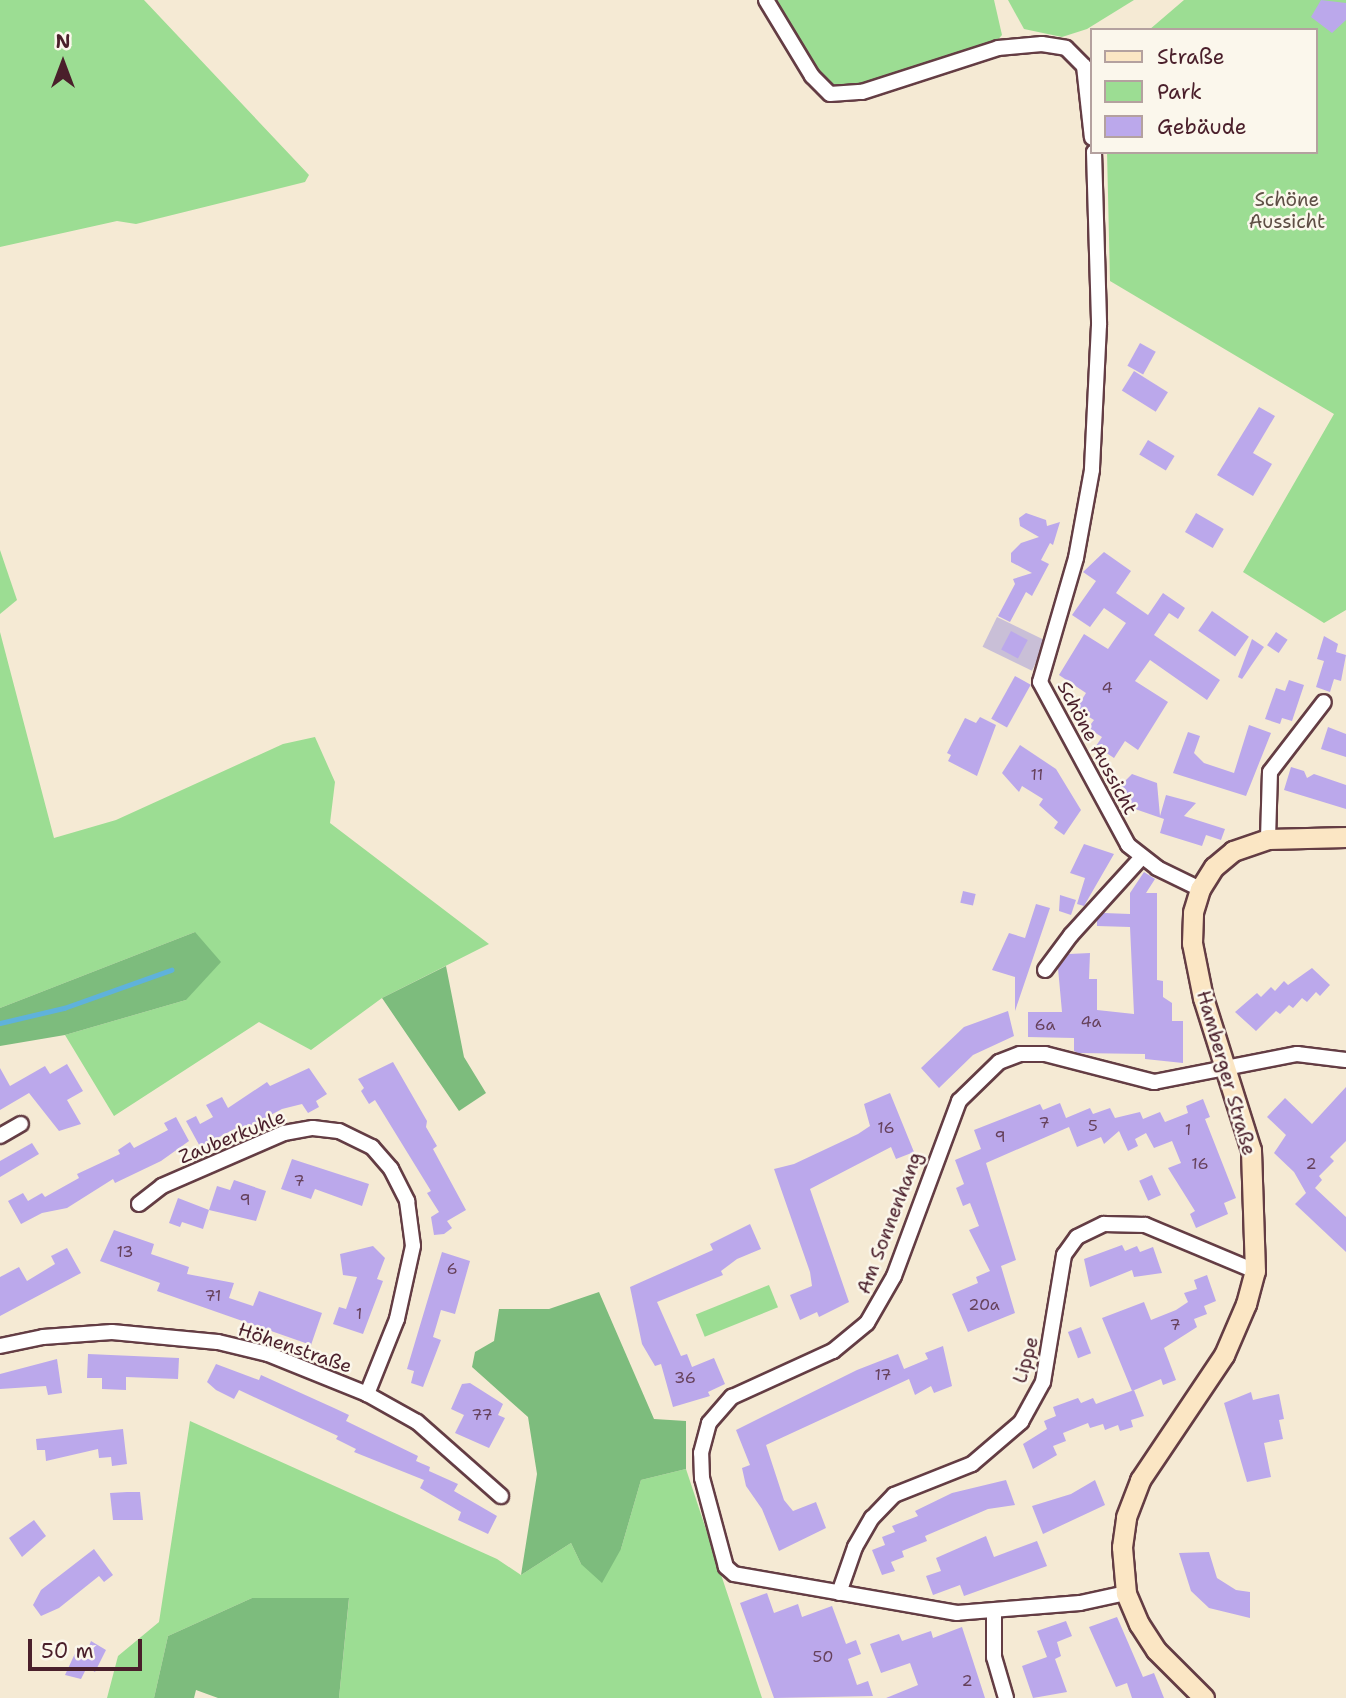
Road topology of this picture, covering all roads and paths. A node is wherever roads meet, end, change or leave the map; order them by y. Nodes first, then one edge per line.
1 (766, 0) edge
2 (1090, 120) edge
3 (1094, 154) edge
4 (1324, 702) dead end
5 (1346, 837) edge
6 (1268, 839) junction
7 (1142, 857) junction
8 (1200, 889) junction
9 (1045, 970) dead end
10 (1346, 1060) edge
11 (1227, 1069) junction
12 (21, 1124) dead end
13 (0, 1136) edge
14 (139, 1205) dead end
15 (1255, 1272) junction
16 (0, 1346) edge
17 (367, 1394) junction
18 (501, 1496) dead end
19 (839, 1593) junction
20 (1126, 1593) junction
21 (994, 1612) junction
22 (1006, 1698) edge
23 (1204, 1698) edge

1 - 2 street
3 - 7 street, Schöne Aussicht
4 - 6 street
5 - 6 street, Hamberger Straße
6 - 8 street, Hamberger Straße
7 - 8 street, Schöne Aussicht
7 - 9 street
8 - 11 street, Hamberger Straße
10 - 11 street
11 - 15 street, Hamberger Straße
11 - 19 street, Am Sonnenhang
12 - 13 street
14 - 17 street, Zauberkuhle
15 - 19 street, Lippe
15 - 20 street, Hamberger Straße
16 - 17 street, Höhenstraße
17 - 18 street, Höhenstraße
19 - 21 street, Am Sonnenhang
20 - 21 street, Am Sonnenhang
20 - 23 street, Hamberger Straße
21 - 22 street

